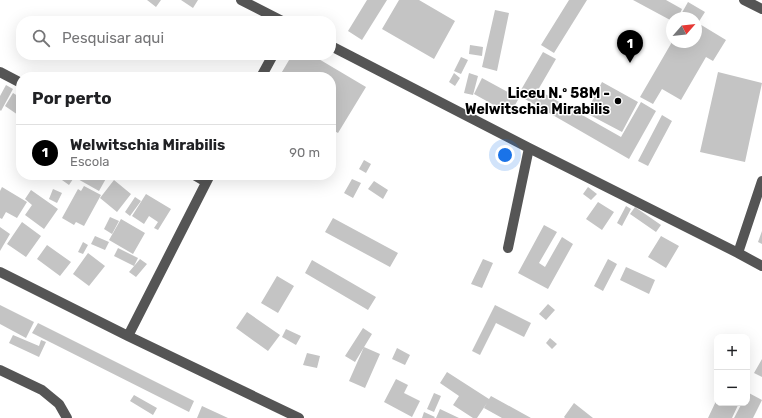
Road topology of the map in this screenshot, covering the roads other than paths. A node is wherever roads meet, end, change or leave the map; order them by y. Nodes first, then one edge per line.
1 (241, 0) edge
2 (744, 0) edge
3 (762, 9) edge
4 (272, 16) edge
5 (336, 49) edge
6 (270, 60) edge
7 (0, 72) edge
8 (264, 72) edge
9 (16, 80) edge
10 (529, 148) junction
11 (207, 180) edge
12 (762, 181) edge
13 (508, 248) dead end
14 (738, 253) junction
15 (762, 266) edge
16 (0, 272) edge
17 (128, 336) junction
18 (0, 370) edge
19 (67, 418) edge
20 (299, 418) edge

1 - 4 street
2 - 3 street
5 - 10 street
6 - 8 street
7 - 9 street
10 - 13 street
10 - 14 street
11 - 17 street
12 - 14 street
14 - 15 street
16 - 17 street
17 - 20 street
18 - 19 street

